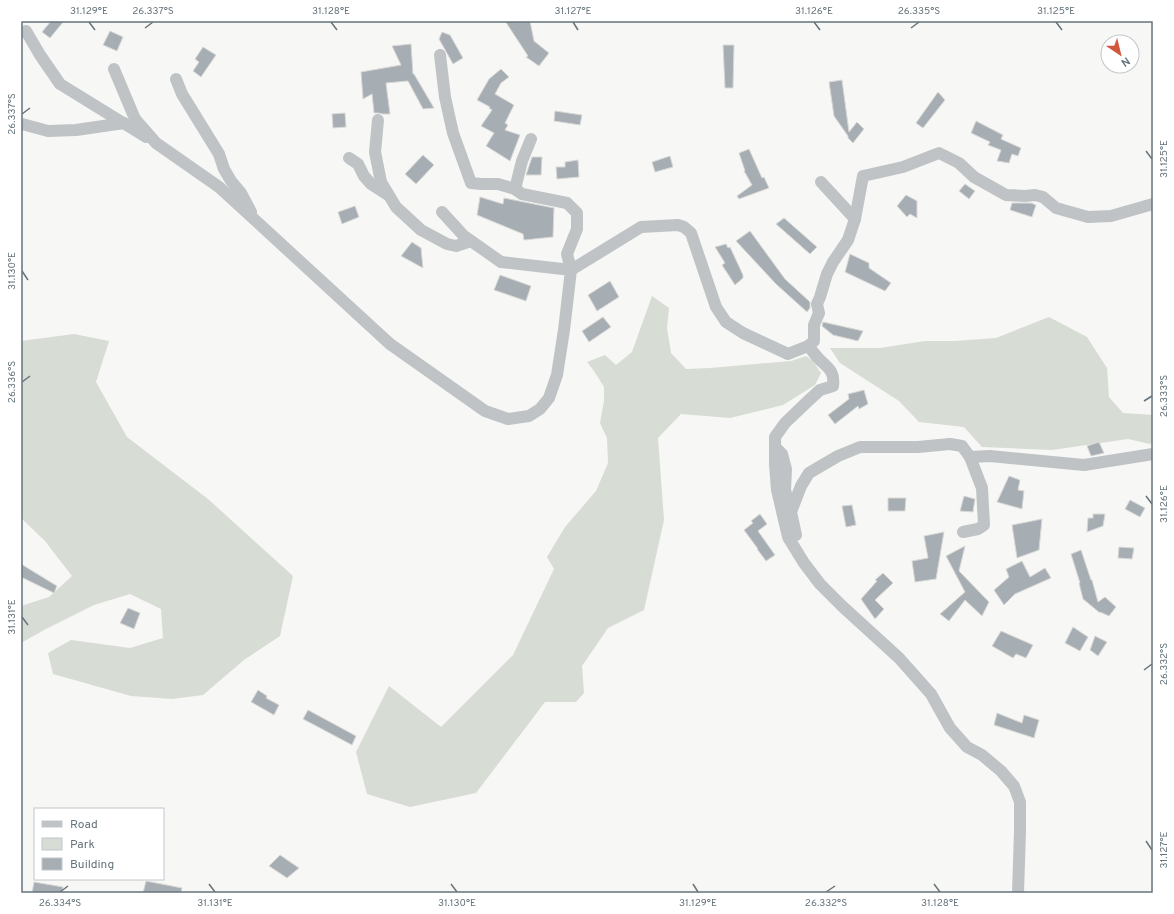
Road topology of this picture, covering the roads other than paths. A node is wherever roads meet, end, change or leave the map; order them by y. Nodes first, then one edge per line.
1 (26, 31) dead end
2 (440, 55) dead end
3 (114, 69) dead end
4 (176, 79) dead end
5 (378, 120) dead end
6 (124, 123) junction
7 (22, 124) edge
8 (531, 139) dead end
9 (156, 143) junction
10 (349, 158) dead end
11 (821, 182) dead end
12 (515, 189) junction
13 (389, 196) junction
14 (1153, 204) edge
15 (442, 212) dead end
16 (855, 219) junction
17 (255, 220) junction
18 (471, 241) junction
19 (570, 270) junction
20 (808, 346) junction
21 (775, 447) junction
22 (1153, 454) edge
23 (970, 457) junction
24 (791, 512) junction
25 (963, 532) dead end
26 (800, 556) junction
27 (1018, 893) edge

1 - 6 street
2 - 12 street
3 - 9 street
4 - 17 street
5 - 13 street
6 - 7 street
6 - 9 street
8 - 12 street
9 - 17 street
10 - 13 street
11 - 16 street
12 - 19 street
13 - 18 street
14 - 16 street
15 - 18 street
16 - 20 street
17 - 19 street
18 - 19 street
19 - 20 street
20 - 21 street
21 - 24 street
21 - 26 street
22 - 23 street
23 - 24 street
23 - 25 street
24 - 26 street
26 - 27 street

